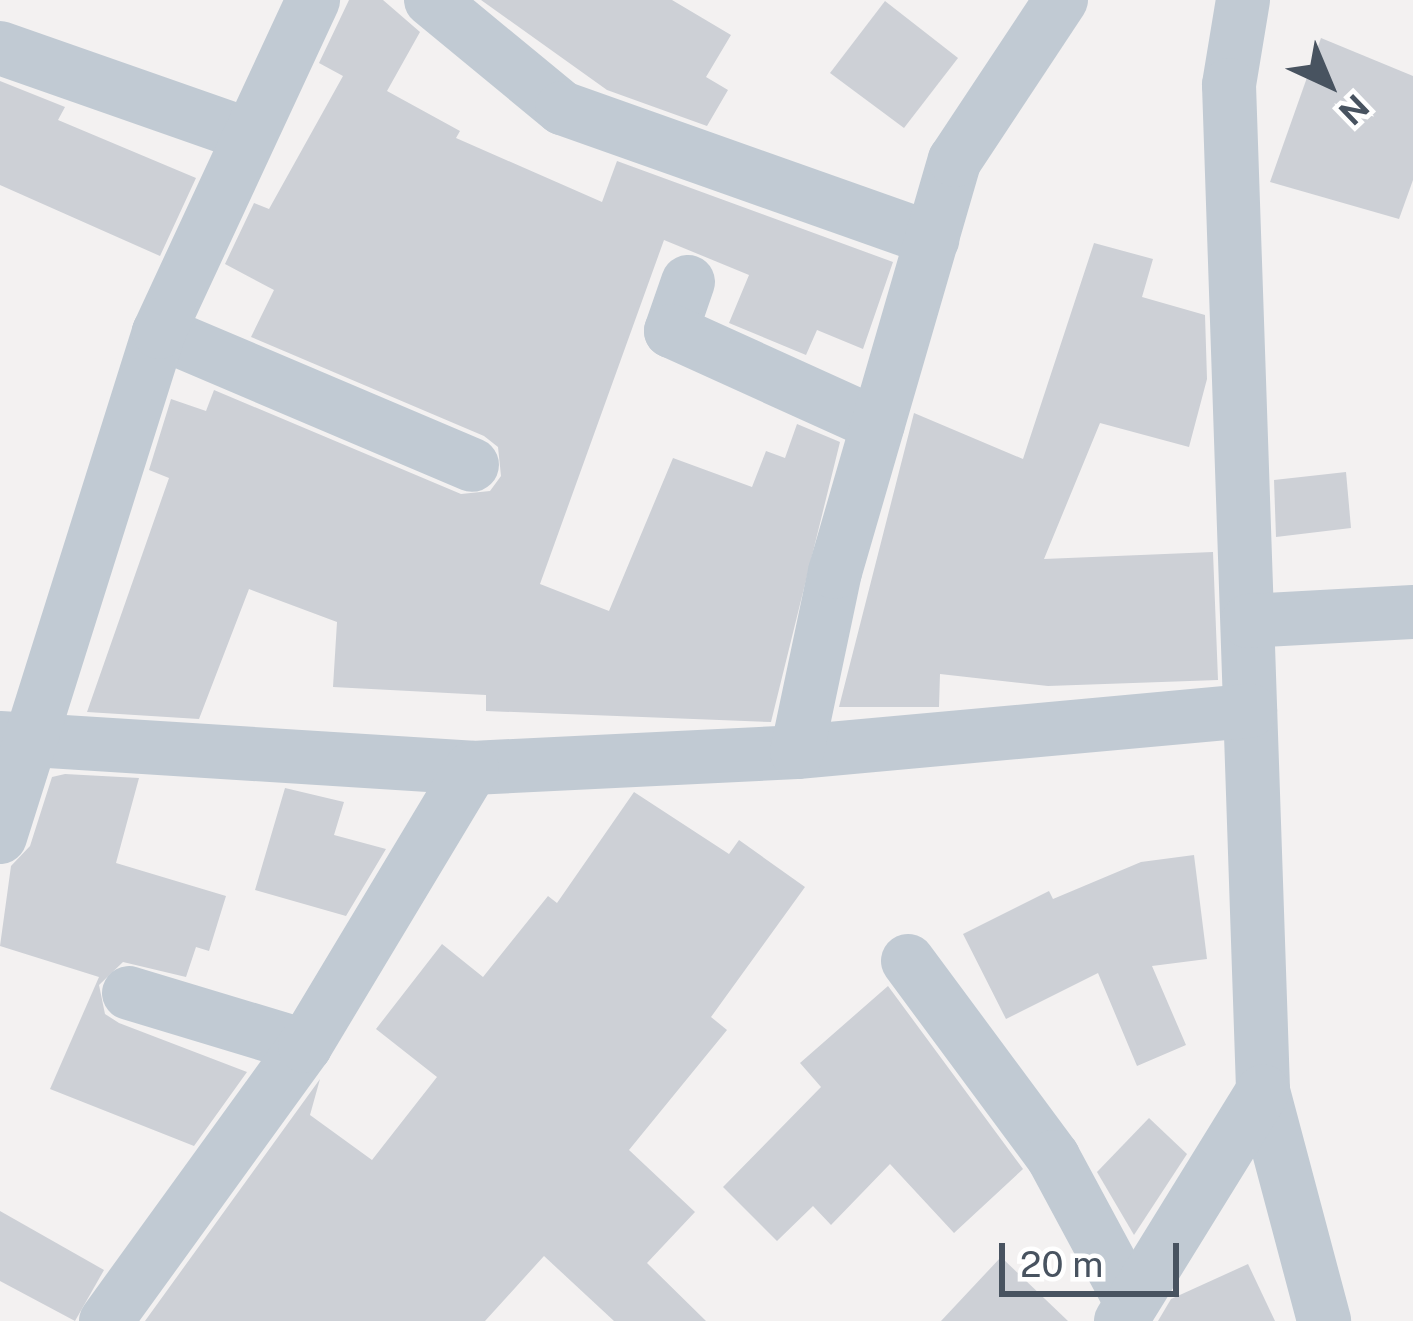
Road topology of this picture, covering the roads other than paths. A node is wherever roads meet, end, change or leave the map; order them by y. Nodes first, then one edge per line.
1 (313, 0) edge
2 (430, 0) edge
3 (1060, 0) edge
4 (1243, 0) edge
5 (0, 48) edge
6 (249, 135) junction
7 (932, 238) junction
8 (688, 282) dead end
9 (159, 332) junction
10 (878, 425) junction
11 (472, 465) dead end
12 (1413, 612) edge
13 (1248, 621) junction
14 (1250, 711) junction
15 (14, 738) edge
16 (797, 752) junction
17 (472, 768) junction
18 (0, 837) edge
19 (908, 961) dead end
20 (129, 993) dead end
21 (305, 1046) junction
22 (1263, 1091) junction
23 (1125, 1309) edge
24 (106, 1321) edge
25 (1324, 1321) edge

1 - 6 street
2 - 7 street
3 - 7 street
4 - 13 street
5 - 6 street
6 - 9 street
7 - 10 street
8 - 10 street
9 - 11 street
9 - 15 street
10 - 16 street
12 - 13 street
13 - 14 street
14 - 16 street
14 - 22 street
15 - 17 street
15 - 18 street
16 - 17 street
17 - 21 street
19 - 23 street
20 - 21 street
21 - 24 street
22 - 23 street
22 - 25 street

